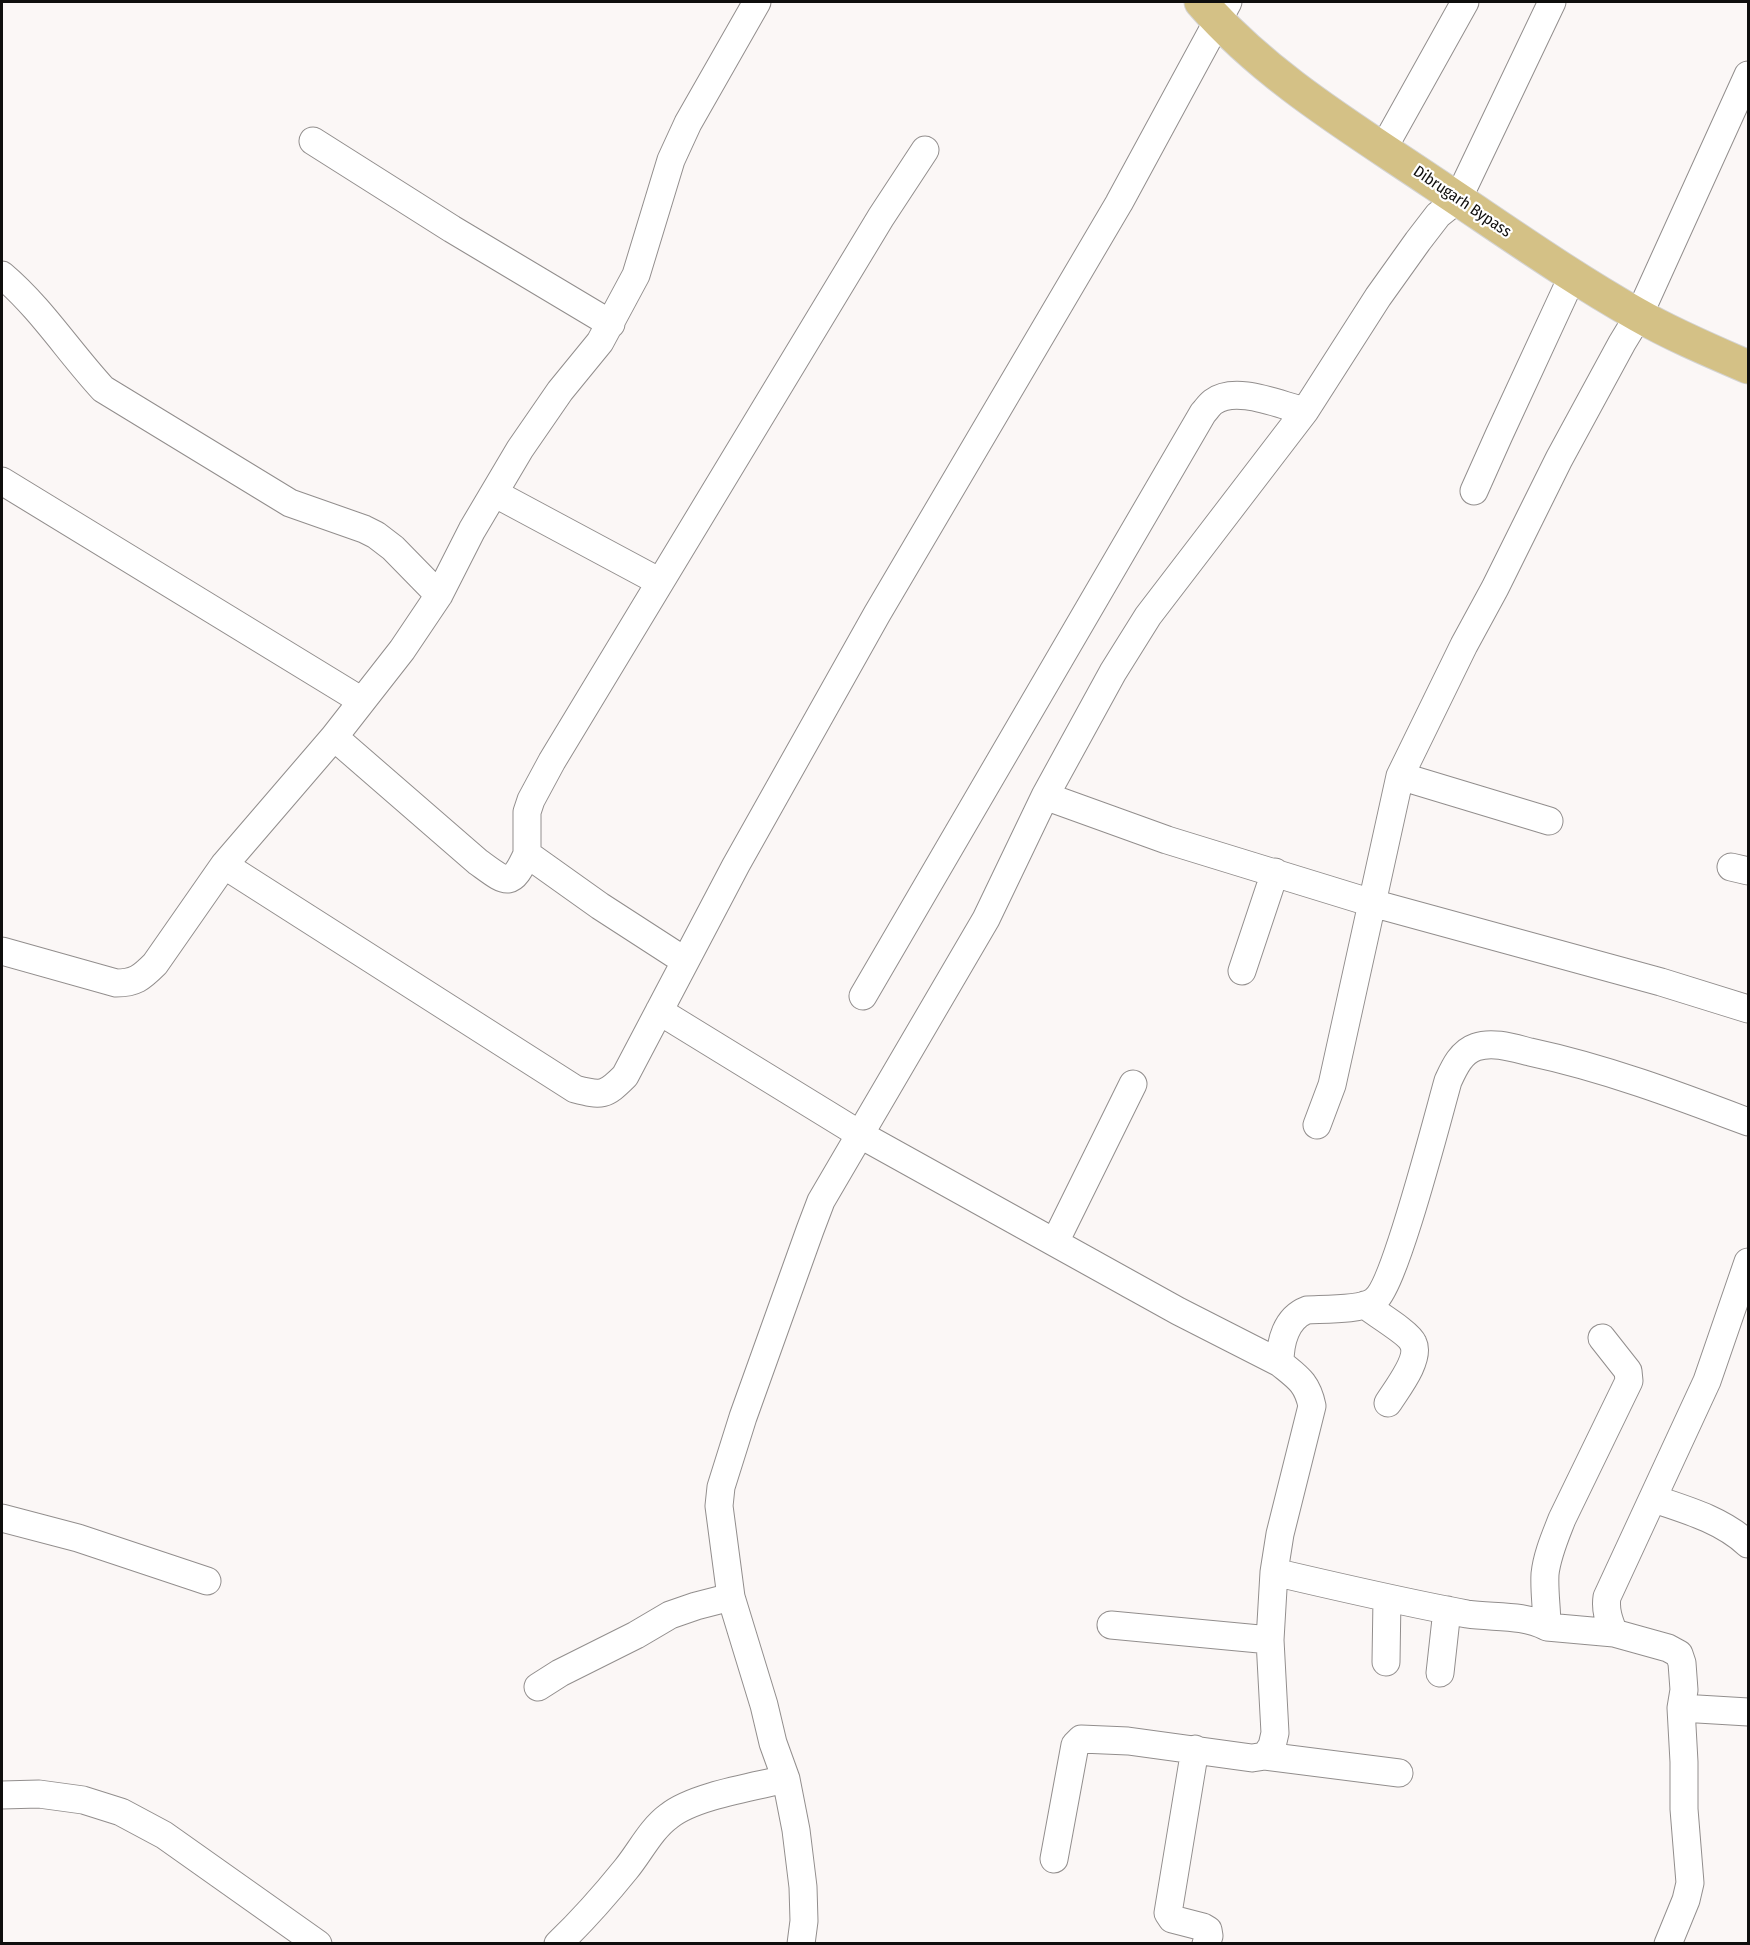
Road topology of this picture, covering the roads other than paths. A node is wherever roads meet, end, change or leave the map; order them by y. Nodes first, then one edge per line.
1 (757, 2) edge
2 (1465, 2) edge
3 (1552, 2) edge
4 (1215, 8) edge
5 (1749, 75) edge
6 (314, 141) dead end
7 (1383, 149) junction
8 (925, 150) dead end
9 (1458, 199) junction
10 (2, 275) edge
11 (1573, 275) junction
12 (1639, 315) junction
13 (611, 324) junction
14 (1749, 367) edge
15 (1305, 411) junction
16 (2, 481) edge
17 (1474, 491) dead end
18 (494, 493) junction
19 (660, 582) junction
20 (439, 595) junction
21 (362, 701) junction
22 (334, 737) junction
23 (1400, 776) junction
24 (1046, 796) junction
25 (1549, 821) dead end
26 (527, 854) junction
27 (224, 865) junction
28 (1275, 872) junction
29 (1372, 903) junction
30 (2, 951) edge
31 (684, 961) junction
32 (1242, 971) dead end
33 (863, 996) dead end
34 (1749, 1009) edge
35 (659, 1011) junction
36 (1133, 1084) dead end
37 (1749, 1122) edge
38 (1317, 1125) dead end
39 (861, 1135) junction
40 (1055, 1242) junction
41 (1749, 1262) edge
42 (1365, 1305) junction
43 (1602, 1338) dead end
44 (1280, 1363) junction
45 (1388, 1403) dead end
46 (1654, 1499) junction
47 (2, 1518) edge
48 (1749, 1544) edge
49 (1274, 1572) junction
50 (207, 1581) dead end
51 (730, 1597) junction
52 (1388, 1598) junction
53 (1447, 1610) junction
54 (1112, 1625) dead end
55 (1547, 1627) junction
56 (1614, 1633) junction
57 (1270, 1640) junction
58 (1386, 1662) dead end
59 (1440, 1673) dead end
60 (538, 1687) dead end
61 (1681, 1708) junction
62 (1749, 1712) edge
63 (1195, 1749) junction
64 (1265, 1756) junction
65 (1399, 1773) dead end
66 (786, 1779) junction
67 (2, 1795) edge
68 (1054, 1859) dead end
69 (314, 1942) edge
70 (558, 1944) edge
71 (801, 1944) edge
72 (1206, 1944) edge
73 (1668, 1944) edge

1 - 13 street
2 - 7 street
3 - 9 street
4 - 7 main road, Dibrugarh Bypass
4 - 31 street
5 - 12 street
6 - 13 street
7 - 9 main road, Dibrugarh Bypass
8 - 19 street
9 - 11 main road, Dibrugarh Bypass
9 - 15 street
10 - 20 street
11 - 12 main road, Dibrugarh Bypass
11 - 17 street
12 - 14 main road, Dibrugarh Bypass
12 - 23 street
13 - 18 street
15 - 24 street
15 - 33 street
16 - 21 street
18 - 19 street
18 - 20 street
19 - 26 street
20 - 21 street
21 - 22 street
22 - 26 street
22 - 27 street
23 - 25 street
23 - 29 street
24 - 28 street
24 - 39 street
26 - 31 street
27 - 30 street
27 - 35 street
28 - 29 street
28 - 32 street
29 - 34 street
29 - 38 street
31 - 35 street
35 - 39 street
36 - 40 street
37 - 42 street
39 - 40 street
39 - 51 street
40 - 44 street
41 - 46 street
42 - 44 street
42 - 45 street
43 - 55 street
44 - 49 street
46 - 48 street
46 - 56 street
47 - 50 street
49 - 52 street
49 - 57 street
51 - 60 street
51 - 66 street
52 - 53 street
52 - 58 street
53 - 55 street
53 - 59 street
54 - 57 street
55 - 56 street
56 - 61 street
57 - 64 street
61 - 62 street
61 - 73 street
63 - 64 street
63 - 68 street
63 - 72 street
64 - 65 street
66 - 70 street
66 - 71 street
67 - 69 street

